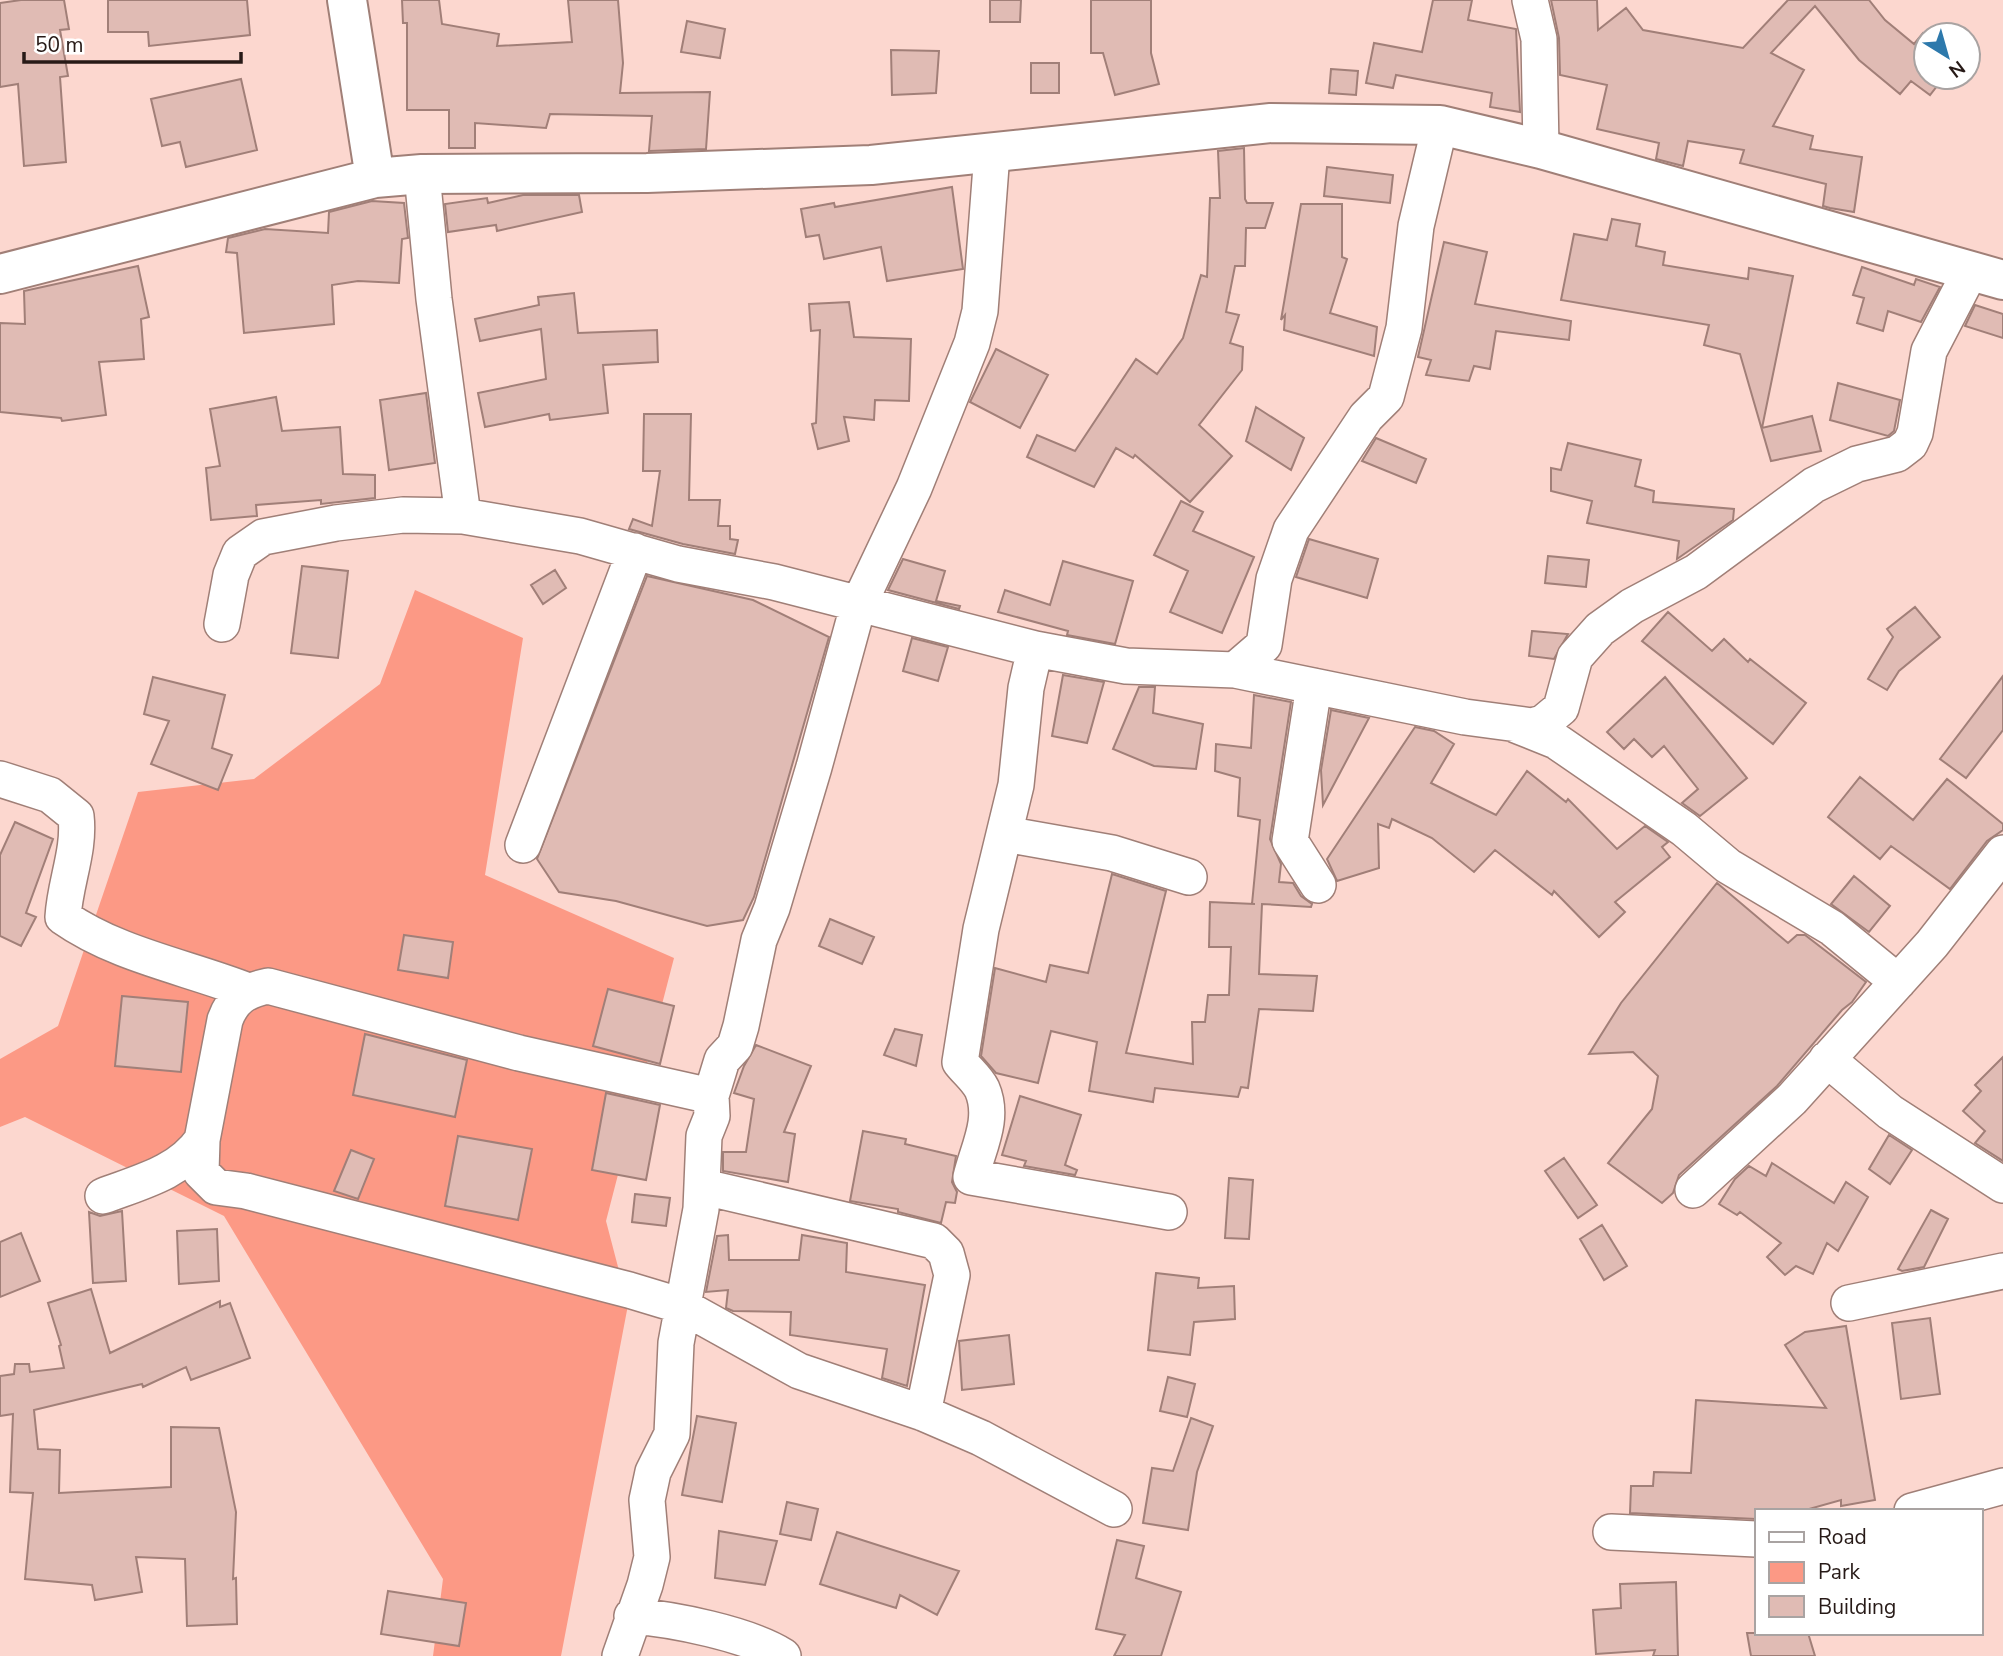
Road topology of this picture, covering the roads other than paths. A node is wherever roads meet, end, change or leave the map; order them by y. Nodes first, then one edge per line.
1 (347, 0) edge
2 (1530, 0) edge
3 (1440, 125) junction
4 (1541, 149) junction
5 (992, 153) junction
6 (422, 174) junction
7 (375, 178) junction
8 (0, 274) edge
9 (1986, 276) edge
10 (463, 516) junction
11 (635, 551) junction
12 (858, 606) junction
13 (222, 624) dead end
14 (1035, 649) junction
15 (1235, 670) junction
16 (1314, 686) junction
17 (1514, 724) junction
18 (0, 779) edge
19 (1005, 834) junction
20 (523, 845) dead end
21 (2003, 853) edge
22 (1189, 877) dead end
23 (1318, 885) dead end
24 (1898, 982) junction
25 (248, 991) junction
26 (1827, 1059) junction
27 (711, 1096) junction
28 (202, 1140) junction
29 (2003, 1185) edge
30 (704, 1186) junction
31 (1693, 1190) dead end
32 (103, 1196) dead end
33 (1170, 1212) dead end
34 (2003, 1271) edge
35 (1849, 1303) dead end
36 (682, 1306) junction
37 (923, 1413) junction
38 (2003, 1486) edge
39 (1114, 1509) dead end
40 (1919, 1509) edge
41 (1611, 1532) dead end
42 (1755, 1539) edge
43 (632, 1616) junction
44 (620, 1656) edge
45 (783, 1656) edge

1 - 7 street
2 - 4 street
3 - 4 street
3 - 5 street
3 - 15 street
4 - 9 street
5 - 6 street
5 - 12 street
6 - 7 street
6 - 10 street
7 - 8 street
9 - 17 street
10 - 11 street
10 - 13 street
11 - 12 street
11 - 20 street
12 - 14 street
12 - 27 street
14 - 15 street
14 - 19 street
15 - 16 street
16 - 17 street
16 - 23 street
17 - 24 street
18 - 25 street
19 - 22 street
19 - 33 street
21 - 24 street
24 - 26 street
25 - 27 street
25 - 28 street
26 - 29 street
26 - 31 street
27 - 30 street
28 - 32 street
28 - 36 street
30 - 36 street
30 - 37 street
34 - 35 street
36 - 37 street
36 - 43 street
37 - 39 street
38 - 40 street
41 - 42 street
43 - 44 street
43 - 45 street

